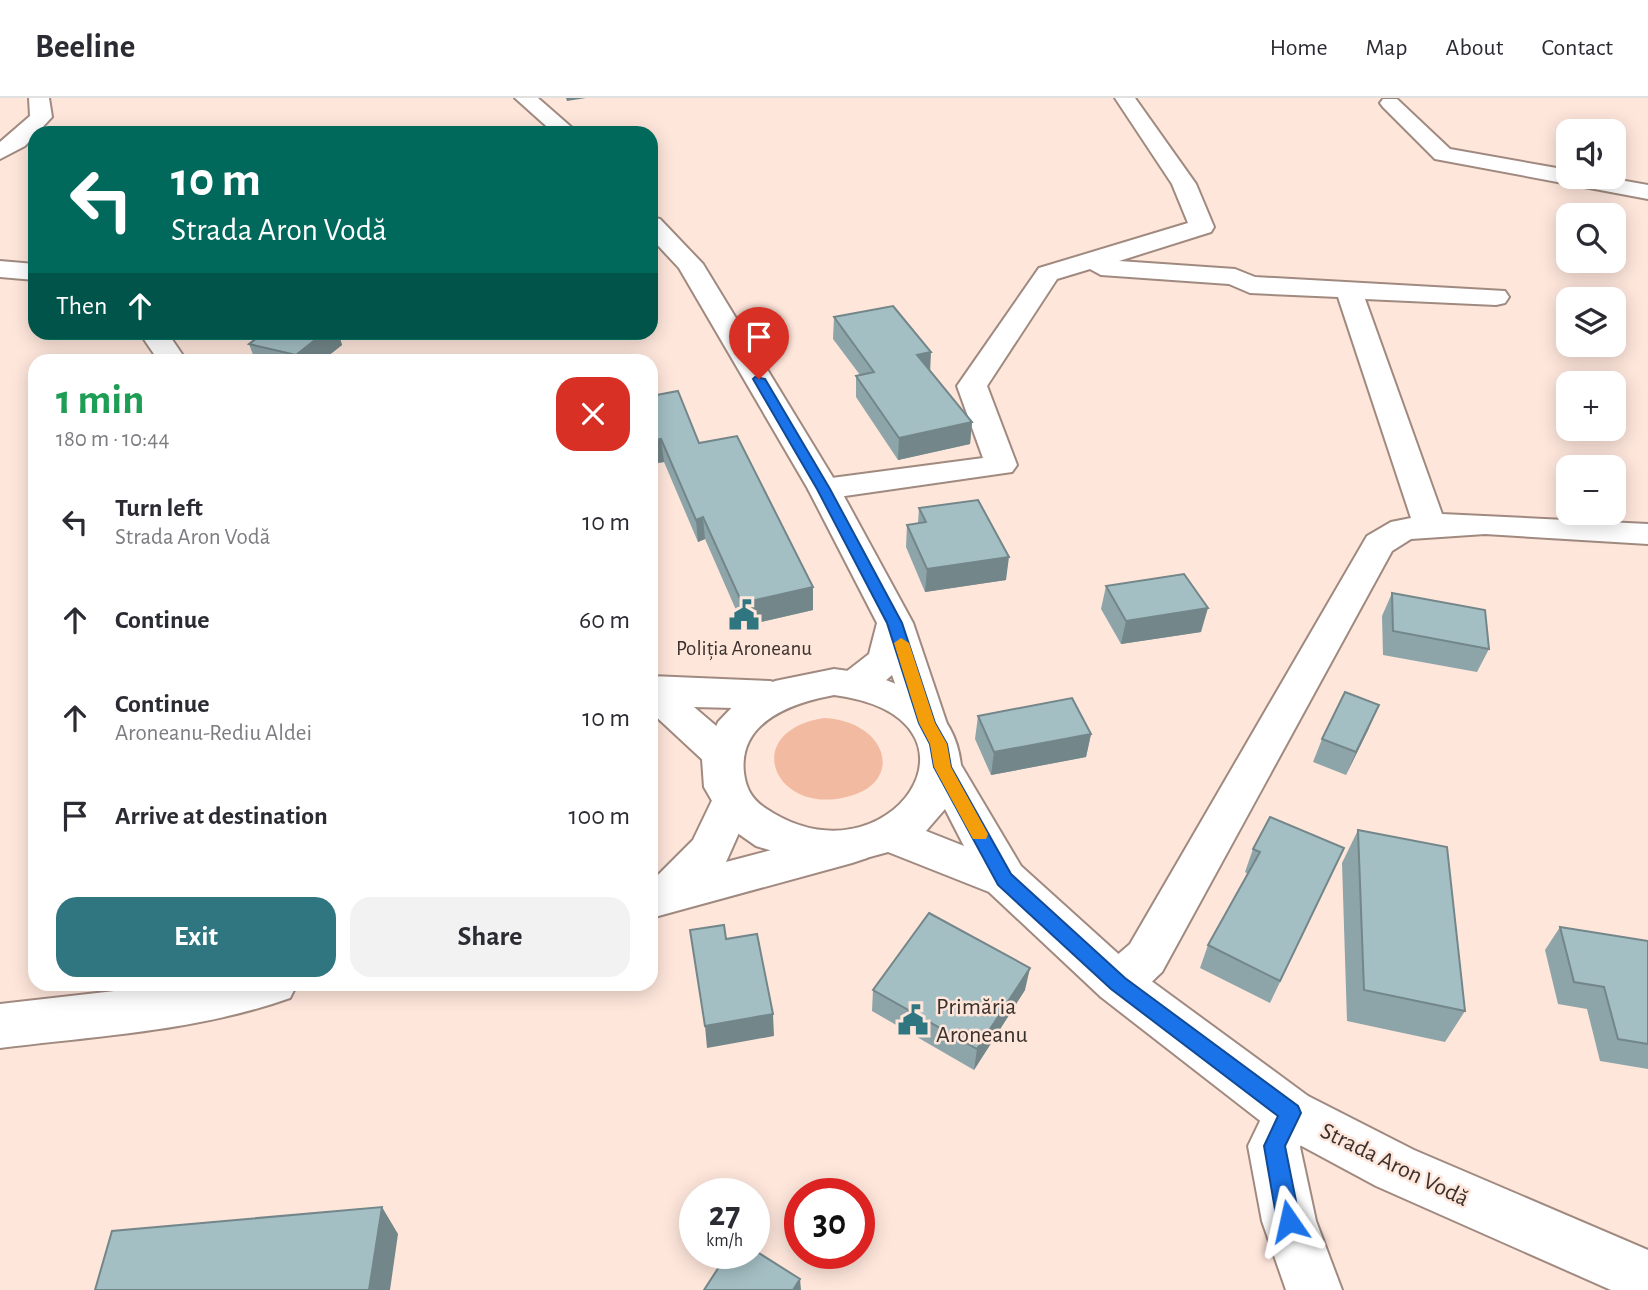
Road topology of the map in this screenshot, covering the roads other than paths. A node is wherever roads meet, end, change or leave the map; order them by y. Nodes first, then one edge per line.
1 (38, 98) edge
2 (525, 98) edge
3 (1125, 98) edge
4 (1390, 103) dead end
5 (32, 126) edge
6 (559, 126) edge
7 (28, 130) edge
8 (0, 152) edge
9 (1648, 192) edge
10 (1202, 226) junction
11 (658, 231) edge
12 (1074, 266) junction
13 (0, 269) edge
14 (28, 271) edge
15 (1235, 277) junction
16 (1349, 290) junction
17 (1496, 297) dead end
18 (824, 489) junction
19 (1433, 526) junction
20 (1648, 534) edge
21 (895, 623) junction
22 (856, 684) junction
23 (658, 691) edge
24 (771, 695) junction
25 (658, 696) edge
26 (935, 745) junction
27 (721, 753) junction
28 (732, 801) junction
29 (871, 841) junction
30 (1005, 880) junction
31 (658, 898) edge
32 (1118, 984) junction
33 (240, 991) edge
34 (0, 1026) edge
35 (1290, 1113) junction
36 (1648, 1278) edge
37 (1314, 1290) edge

1 - 5 street
2 - 6 street
3 - 10 street
4 - 9 street
7 - 8 street
10 - 12 street
10 - 15 street
11 - 18 street
12 - 15 street
12 - 18 street
13 - 14 street
15 - 16 street
16 - 17 street
16 - 19 street
18 - 21 street
19 - 20 street
19 - 32 street
21 - 22 street
21 - 26 street
22 - 24 street
22 - 26 street
23 - 24 street
24 - 27 street
25 - 27 street
26 - 29 street
26 - 30 street, Strada Aron Vodă
27 - 28 street
28 - 29 street
28 - 31 street
29 - 30 street
29 - 31 street
30 - 32 street, Strada Aron Vodă
32 - 35 street, Strada Aron Vodă
33 - 34 street
35 - 36 street, Strada Aron Vodă
35 - 37 street

